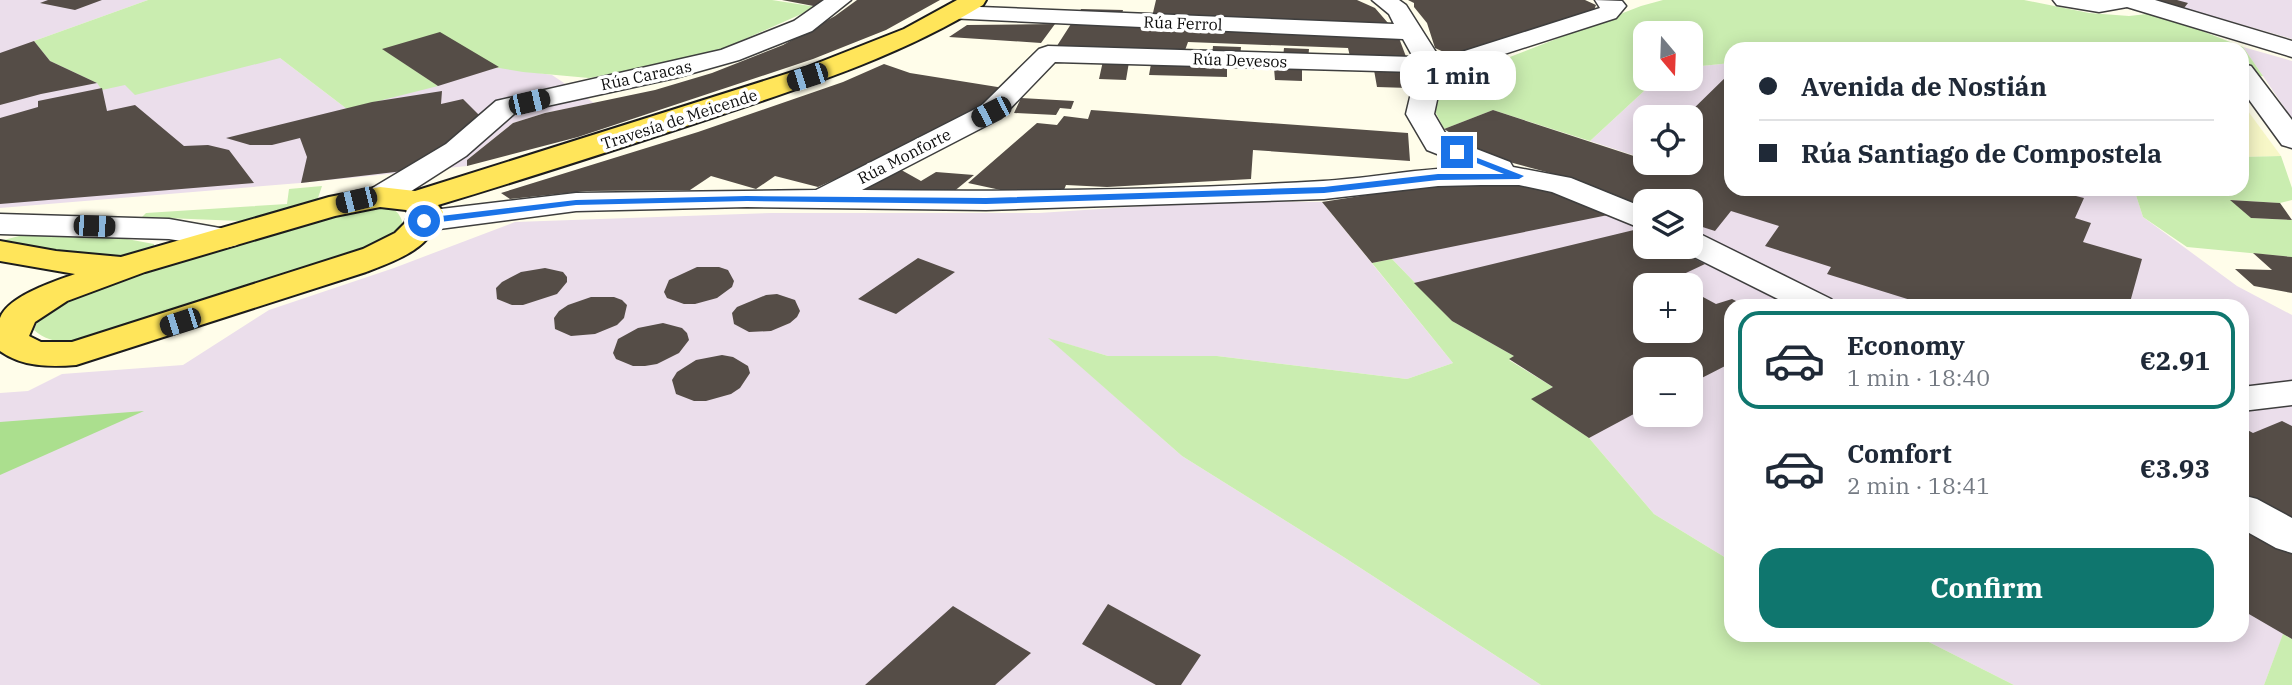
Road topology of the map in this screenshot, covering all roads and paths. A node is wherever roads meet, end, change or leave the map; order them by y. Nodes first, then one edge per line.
1 (839, 0) edge
2 (1384, 0) edge
3 (1607, 0) edge
4 (2065, 0) edge
5 (2128, 0) edge
6 (964, 6) edge
7 (2212, 24) junction
8 (1412, 32) junction
9 (2223, 42) edge
10 (2292, 48) edge
11 (1048, 54) joint
12 (1431, 65) junction
13 (2249, 81) edge
14 (2292, 139) edge
15 (456, 150) junction
16 (1519, 176) junction
17 (499, 177) junction
18 (380, 197) junction
19 (819, 200) junction
20 (420, 211) junction
21 (1633, 214) edge
22 (0, 224) edge
23 (225, 238) junction
24 (1703, 248) edge
25 (0, 251) edge
26 (0, 262) edge
27 (133, 265) junction
28 (54, 293) junction
29 (1805, 299) edge
30 (5, 341) edge
31 (2292, 393) edge
32 (2249, 398) edge
33 (2249, 514) edge
34 (2292, 537) edge

1 - 15 street, Rúa Caracas
2 - 8 street
3 - 12 street, Rúa Devesos
4 - 5 street
5 - 7 street
6 - 8 street, Rúa Ferrol
6 - 17 main road, Travesía de Meicende
7 - 9 street
7 - 10 street
8 - 12 street
11 - 12 street, Rúa Devesos
11 - 19 street, Rúa Monforte
12 - 16 street
13 - 14 street
15 - 17 street
15 - 18 street, Rúa Caracas
16 - 19 street
16 - 21 street
17 - 20 main road, Travesía de Meicende
18 - 20 main road
18 - 23 main road
19 - 20 street
20 - 30 main road
22 - 23 street
23 - 27 main road
24 - 29 street
25 - 27 main road
26 - 28 main road
27 - 28 main road
28 - 30 main road
31 - 32 street
33 - 34 street

